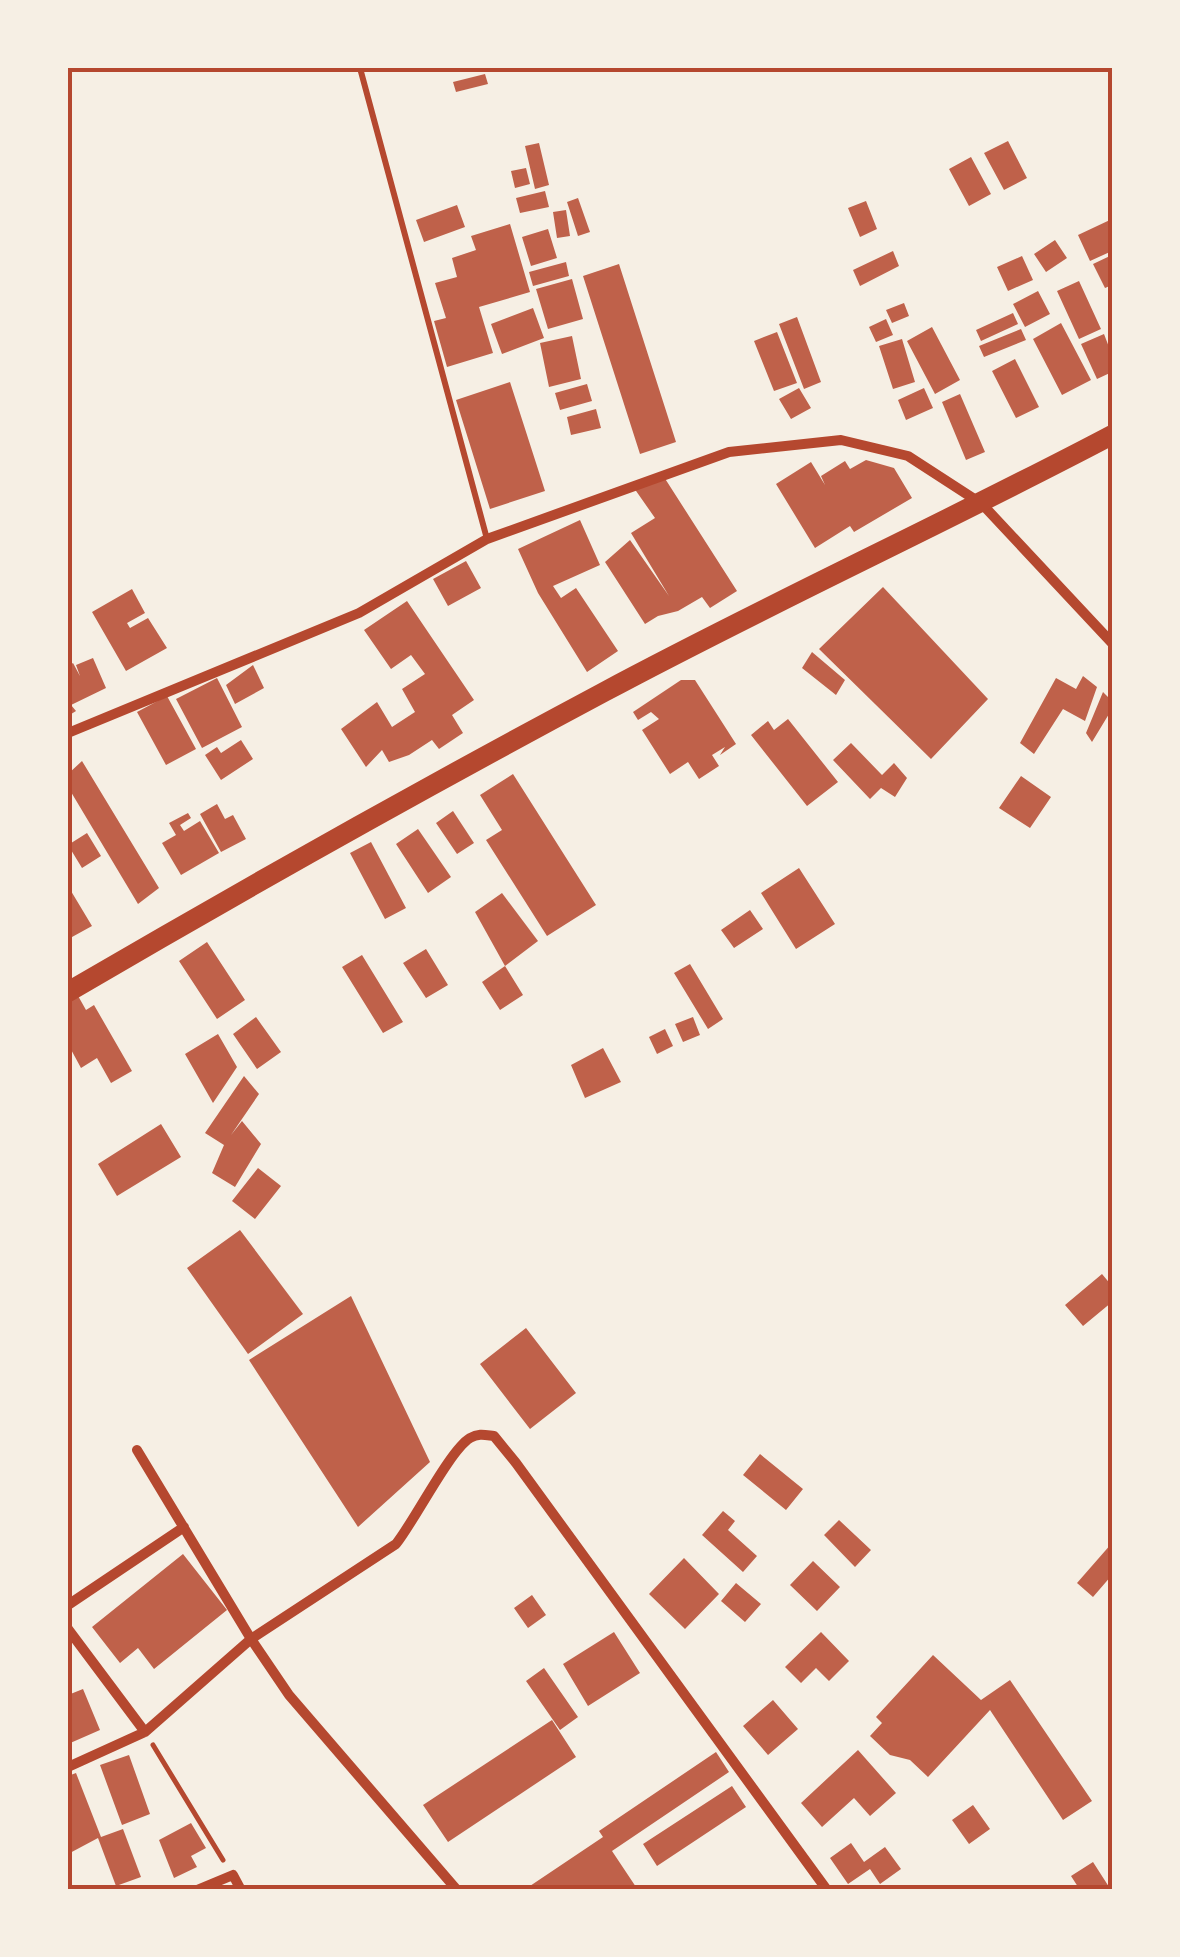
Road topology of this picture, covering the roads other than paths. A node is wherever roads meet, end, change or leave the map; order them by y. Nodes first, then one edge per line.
1 (360, 68) edge
2 (1112, 434) edge
3 (982, 504) junction
4 (487, 539) junction
5 (1112, 643) edge
6 (68, 733) edge
7 (68, 992) edge
8 (137, 1450) dead end
9 (184, 1527) junction
10 (68, 1605) edge
11 (68, 1629) edge
12 (251, 1639) junction
13 (145, 1732) junction
14 (68, 1766) edge
15 (197, 1890) edge
16 (241, 1890) edge
17 (457, 1890) edge
18 (827, 1890) edge

1 - 4 lane
2 - 3 main road
3 - 4 street
3 - 5 street
3 - 7 main road
4 - 6 street
8 - 9 street
9 - 10 street
9 - 12 street
11 - 13 street
12 - 13 street
12 - 17 street
12 - 18 street
13 - 14 street
15 - 16 street

